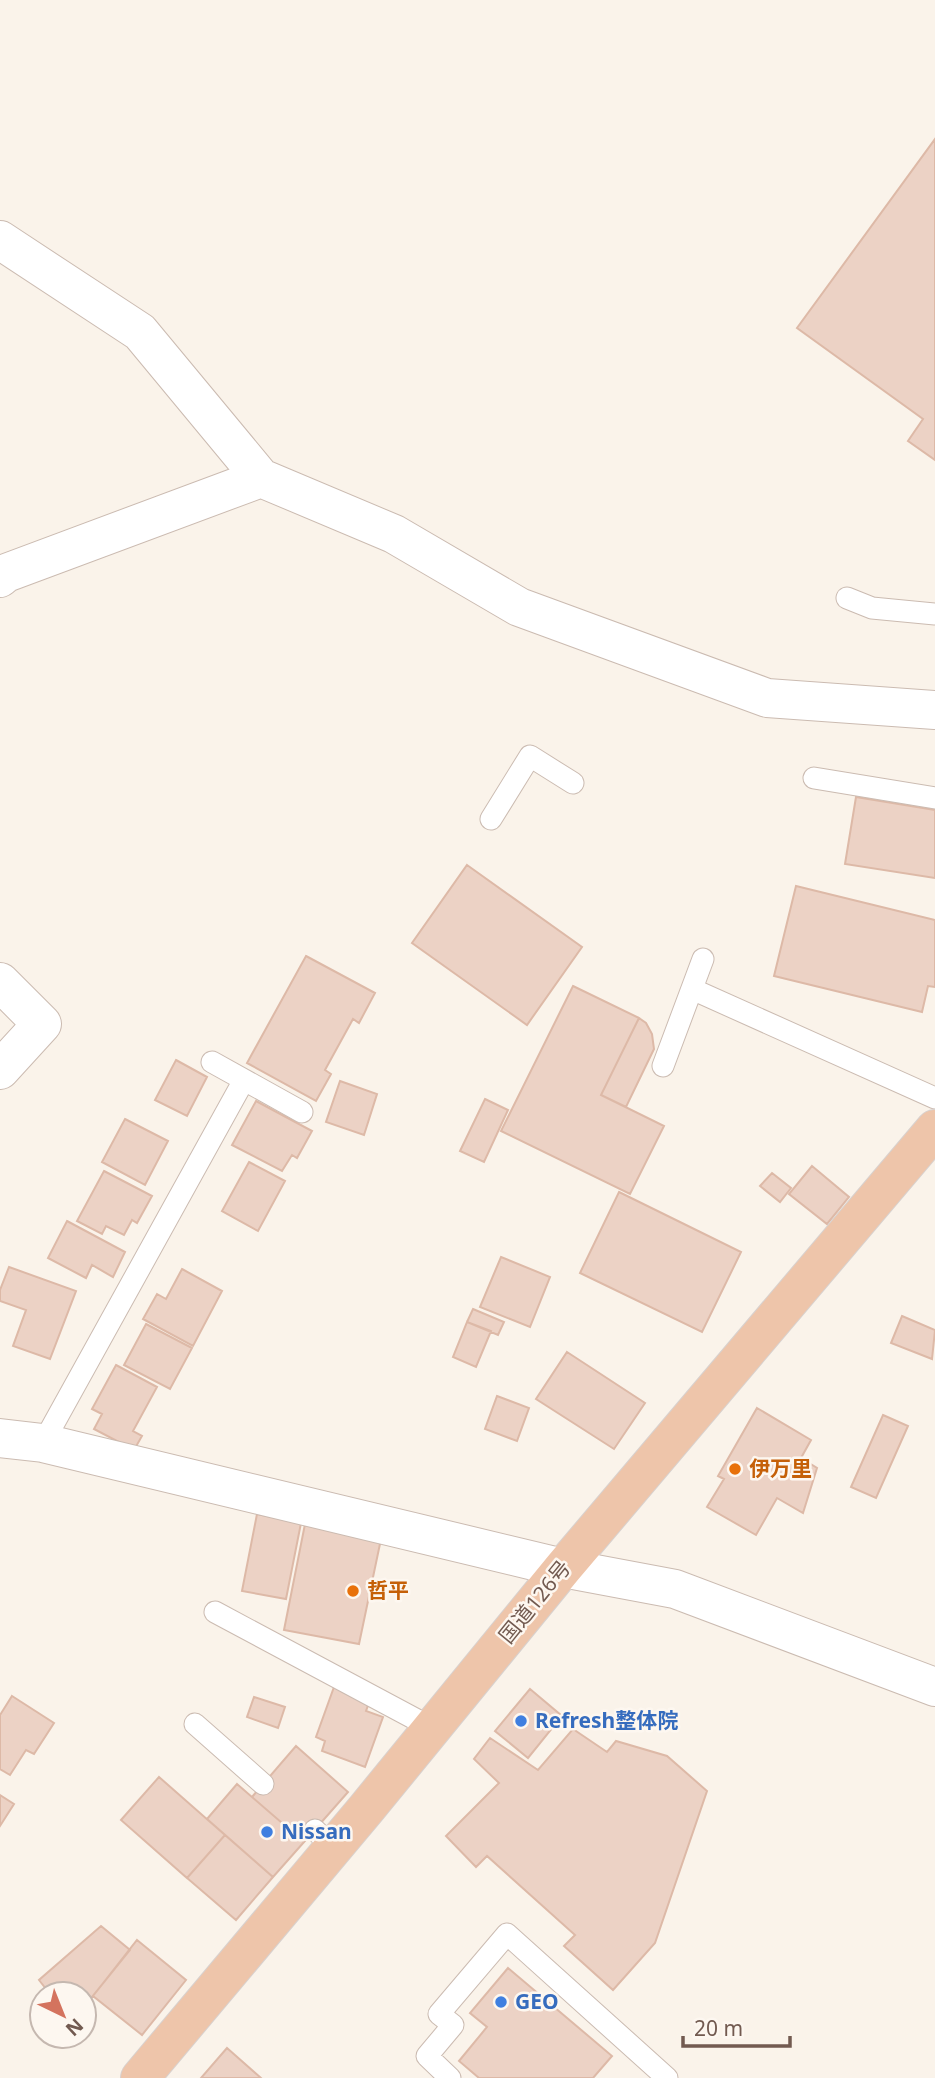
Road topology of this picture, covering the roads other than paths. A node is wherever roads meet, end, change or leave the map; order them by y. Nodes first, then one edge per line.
1 (0, 240) edge
2 (261, 478) junction
3 (0, 578) edge
4 (848, 598) dead end
5 (935, 614) edge
6 (935, 710) edge
7 (814, 778) dead end
8 (573, 783) dead end
9 (935, 798) edge
10 (491, 819) dead end
11 (703, 959) dead end
12 (0, 982) edge
13 (692, 989) junction
14 (212, 1062) dead end
15 (663, 1066) dead end
16 (0, 1070) edge
17 (244, 1080) junction
18 (935, 1098) edge
19 (302, 1112) dead end
20 (935, 1129) edge
21 (0, 1438) edge
22 (43, 1443) junction
23 (563, 1568) junction
24 (215, 1612) dead end
25 (935, 1686) edge
26 (195, 1724) dead end
27 (432, 1728) junction
28 (263, 1784) dead end
29 (139, 2078) edge
30 (450, 2078) edge
31 (667, 2078) edge

1 - 2 street
2 - 3 street
2 - 6 street
4 - 5 lane
7 - 9 lane
8 - 10 lane
11 - 13 lane
12 - 16 street
13 - 15 lane
13 - 18 lane
14 - 17 lane
17 - 19 lane
17 - 22 lane
20 - 23 highway, 国道126号
21 - 22 street
22 - 23 street
23 - 25 street
23 - 27 highway, 国道126号
24 - 27 lane
26 - 28 lane
27 - 29 highway, 国道126号
30 - 31 lane

